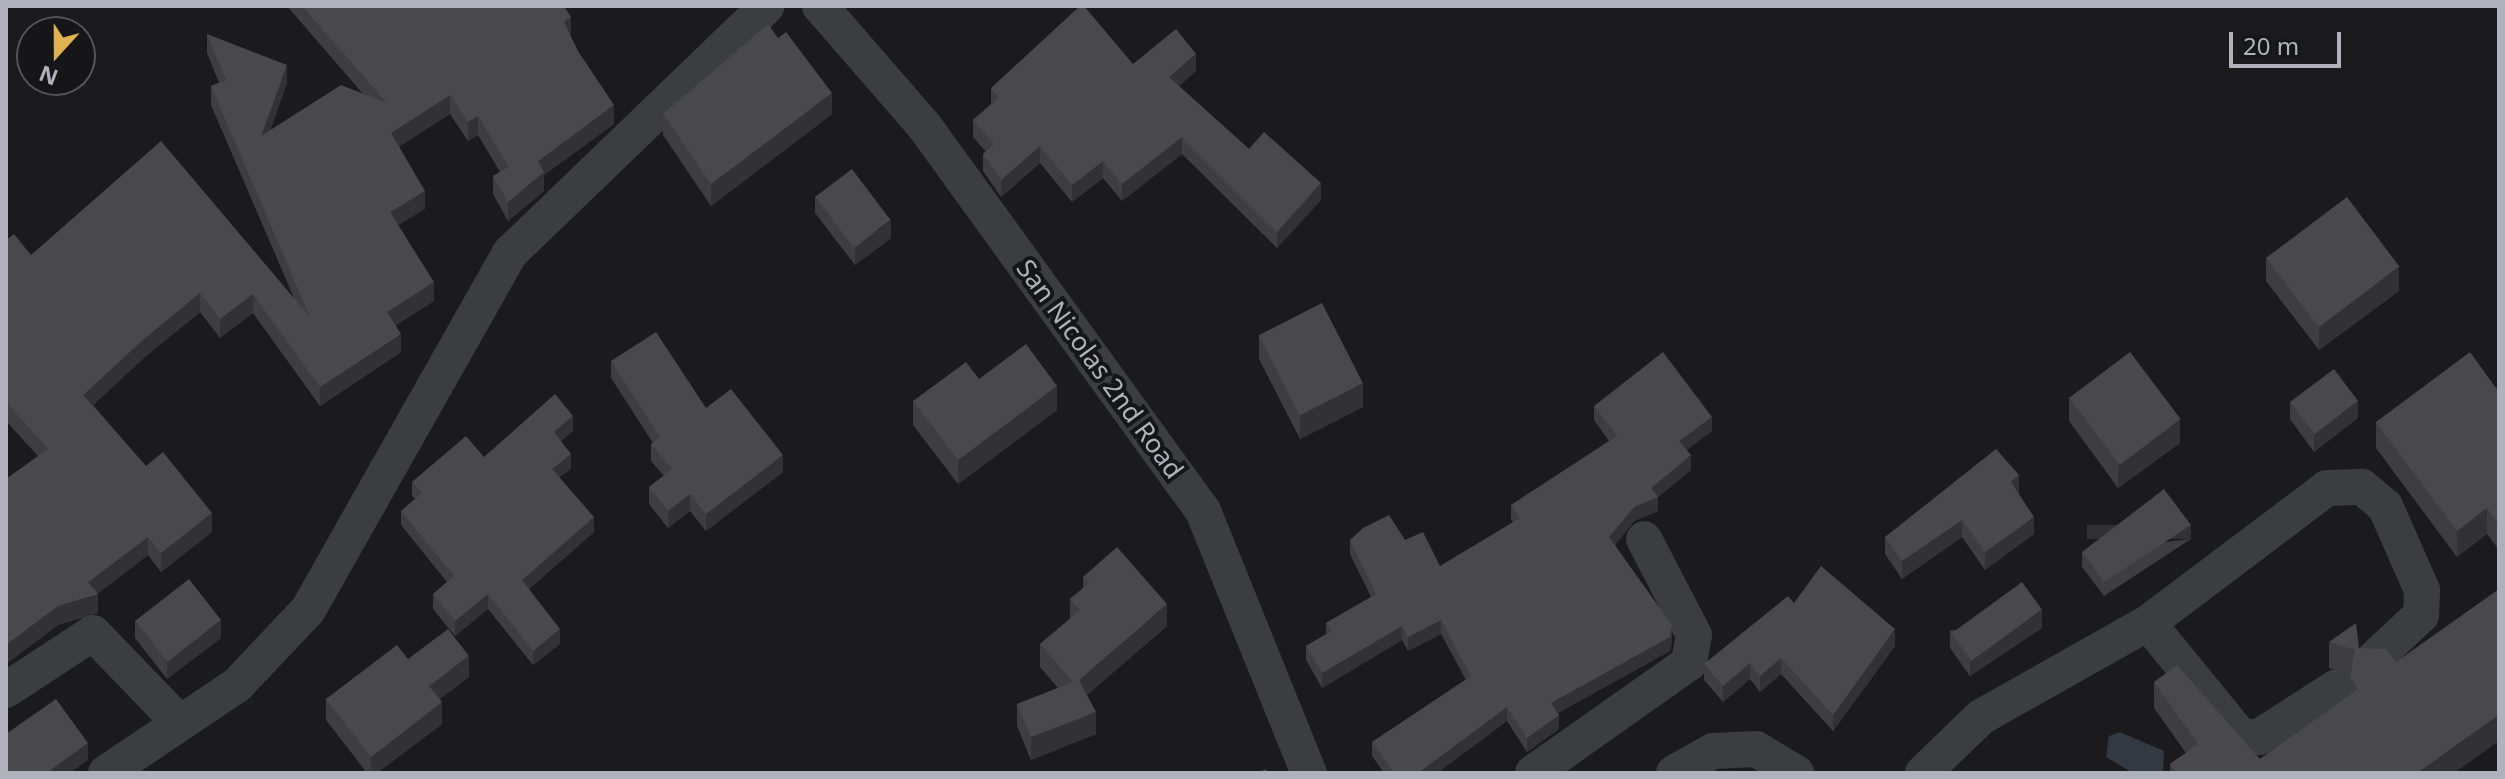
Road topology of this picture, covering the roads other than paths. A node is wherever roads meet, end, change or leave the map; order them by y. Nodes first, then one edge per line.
1 (767, 6) edge
2 (820, 6) edge
3 (1644, 539) dead end
4 (2148, 623) junction
5 (2374, 659) edge
6 (2337, 687) dead end
7 (6, 690) edge
8 (180, 723) junction
9 (1937, 768) edge
10 (106, 773) edge
11 (1309, 773) edge
12 (1533, 773) edge
13 (1674, 773) edge
14 (1796, 773) edge

1 - 8 street
2 - 11 street, San Nicolas 2nd Road
3 - 12 street
4 - 5 street
4 - 6 street
4 - 9 street
7 - 8 street
8 - 10 street
13 - 14 street

